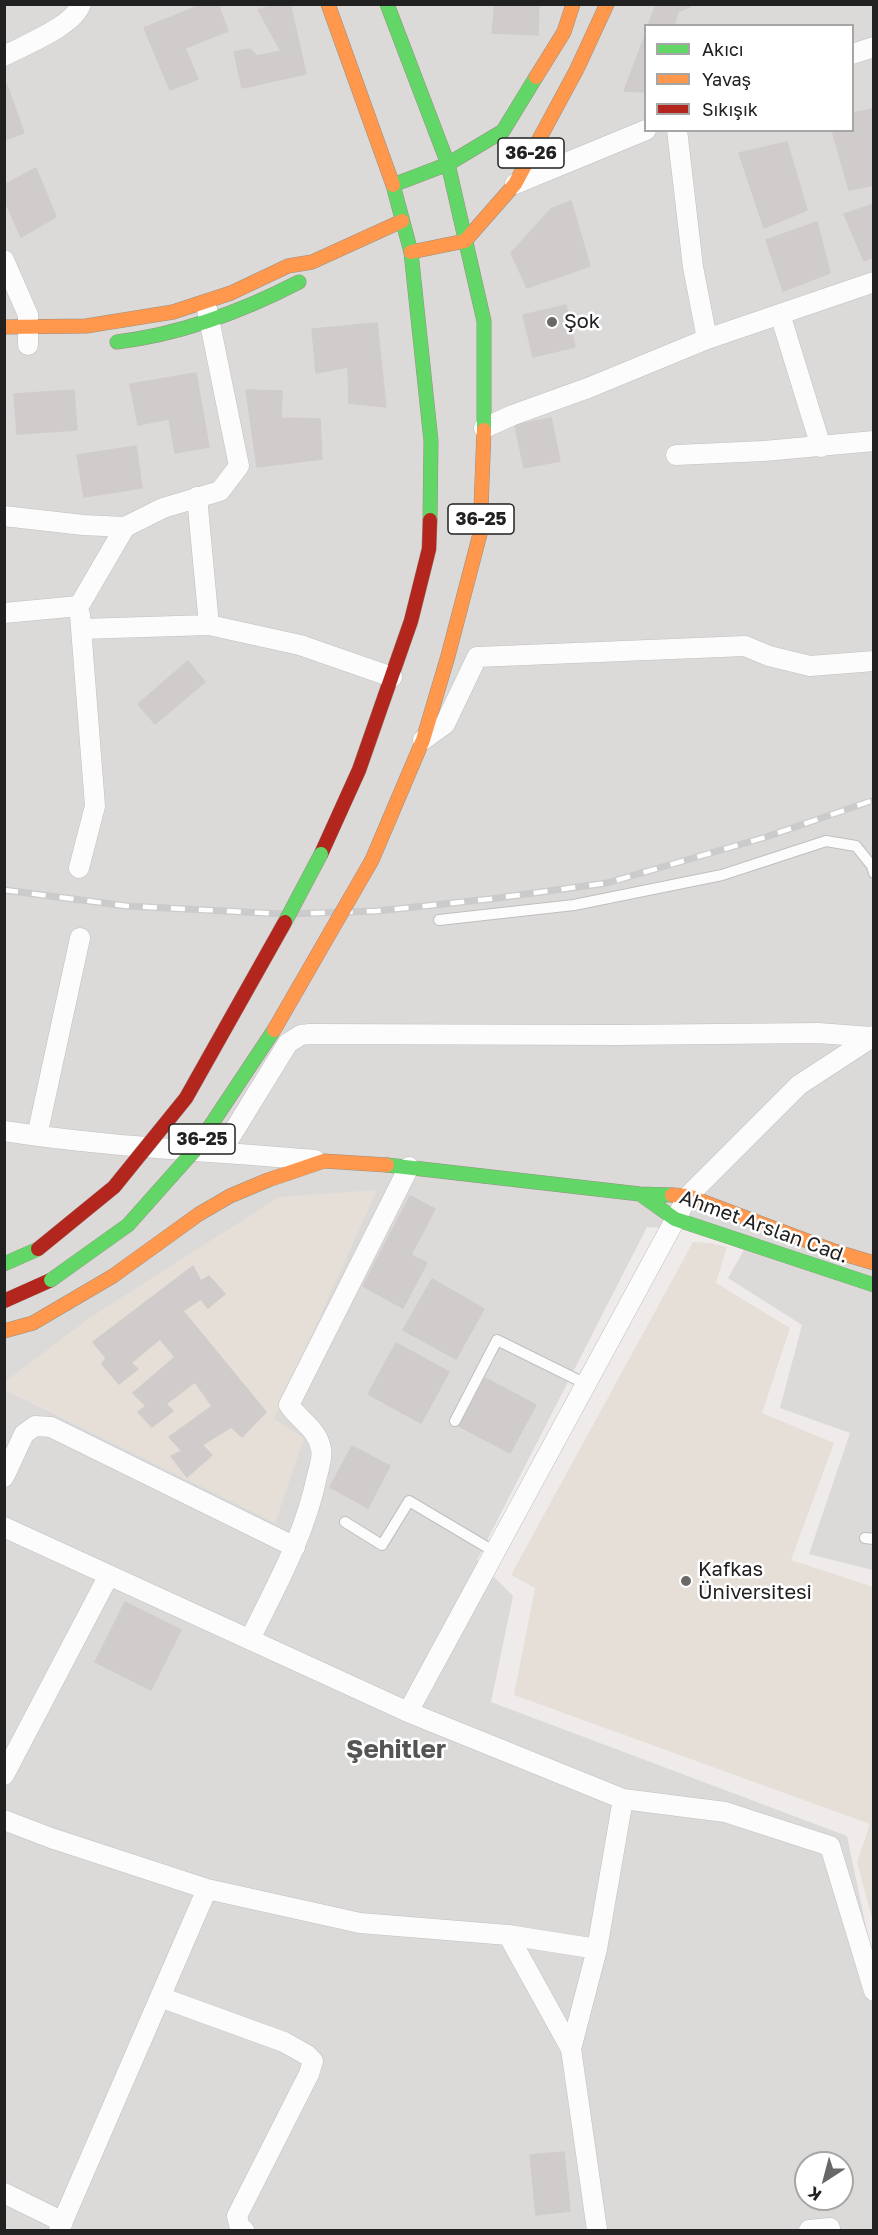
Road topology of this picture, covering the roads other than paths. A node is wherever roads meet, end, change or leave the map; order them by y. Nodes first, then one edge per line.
1 (81, 4) edge
2 (328, 4) edge
3 (387, 4) edge
4 (573, 4) edge
5 (607, 4) edge
6 (873, 47) edge
7 (854, 53) edge
8 (4, 56) edge
9 (644, 130) edge
10 (677, 132) edge
11 (448, 164) junction
12 (515, 184) junction
13 (393, 185) junction
14 (402, 221) junction
15 (465, 241) junction
16 (411, 252) junction
17 (4, 260) edge
18 (312, 262) junction
19 (873, 282) edge
20 (206, 302) junction
21 (780, 314) junction
22 (210, 322) junction
23 (4, 327) edge
24 (707, 339) junction
25 (29, 340) junction
26 (100, 344) dead end
27 (484, 428) junction
28 (873, 441) edge
29 (821, 447) junction
30 (676, 455) dead end
31 (197, 497) junction
32 (4, 516) edge
33 (125, 527) junction
34 (80, 606) junction
35 (4, 613) edge
36 (209, 625) junction
37 (81, 629) junction
38 (873, 661) edge
39 (392, 677) junction
40 (423, 740) junction
41 (79, 868) dead end
42 (873, 873) edge
43 (439, 920) dead end
44 (80, 938) dead end
45 (873, 1036) edge
46 (4, 1131) edge
47 (37, 1136) junction
48 (220, 1152) junction
49 (324, 1161) junction
50 (409, 1167) junction
51 (640, 1194) junction
52 (688, 1196) junction
53 (675, 1219) junction
54 (873, 1263) edge
55 (4, 1264) edge
56 (873, 1286) edge
57 (4, 1301) edge
58 (4, 1331) edge
59 (586, 1384) junction
60 (455, 1420) dead end
61 (4, 1477) edge
62 (345, 1522) dead end
63 (4, 1527) edge
64 (296, 1547) junction
65 (495, 1552) junction
66 (109, 1575) junction
67 (250, 1639) junction
68 (408, 1712) junction
69 (4, 1775) edge
70 (623, 1799) junction
71 (4, 1820) edge
72 (207, 1889) junction
73 (508, 1935) junction
74 (597, 1948) junction
75 (873, 1991) edge
76 (160, 1997) junction
77 (571, 2049) junction
78 (4, 2193) edge
79 (61, 2226) edge
80 (830, 2228) dead end
81 (244, 2230) edge
82 (597, 2230) edge
83 (809, 2230) edge

1 - 8 street
2 - 13 main road
3 - 11 main road
4 - 11 main road, 36-26
5 - 12 main road, 36-26
6 - 7 street
9 - 12 street
10 - 24 street
11 - 13 main road, 36-26
11 - 15 main road, 36-25
12 - 15 main road, 36-26
13 - 14 main road, 36-25
14 - 16 main road, 36-25
14 - 18 main road
15 - 16 main road
15 - 27 main road, 36-25
16 - 39 main road, 36-25
17 - 25 street
18 - 20 main road
18 - 22 main road
19 - 21 street
20 - 22 street
20 - 25 main road
21 - 24 street
21 - 29 street
22 - 26 main road
22 - 31 street
23 - 25 main road
24 - 27 street
27 - 40 main road, 36-25
28 - 29 street
29 - 30 street
31 - 33 street
31 - 36 street
32 - 33 street
33 - 34 street
34 - 35 street
34 - 37 street
36 - 37 street
36 - 39 street
37 - 41 street
38 - 40 street
39 - 55 main road, 36-25, bridge
40 - 57 main road, 36-25, bridge
42 - 43 lane
44 - 47 street
45 - 48 street
45 - 52 street
46 - 47 street
47 - 48 street
48 - 49 street
49 - 50 main road
49 - 58 main road
50 - 51 main road
50 - 64 street
51 - 52 main road, Ahmet Arslan Cad.
51 - 53 main road, Ahmet Arslan Cad.
52 - 53 street
52 - 54 main road, Ahmet Arslan Cad.
53 - 56 main road, Ahmet Arslan Cad.
53 - 59 street
59 - 60 lane
59 - 65 street
61 - 64 street
62 - 65 lane
63 - 66 street
64 - 67 street
65 - 68 street
66 - 67 street
66 - 69 street
67 - 68 street
68 - 70 street
70 - 74 street
70 - 75 street
71 - 72 street
72 - 73 street
72 - 76 street
73 - 74 street
73 - 77 street
74 - 77 street
76 - 79 street
76 - 81 street
77 - 82 street
78 - 79 street
80 - 83 street

